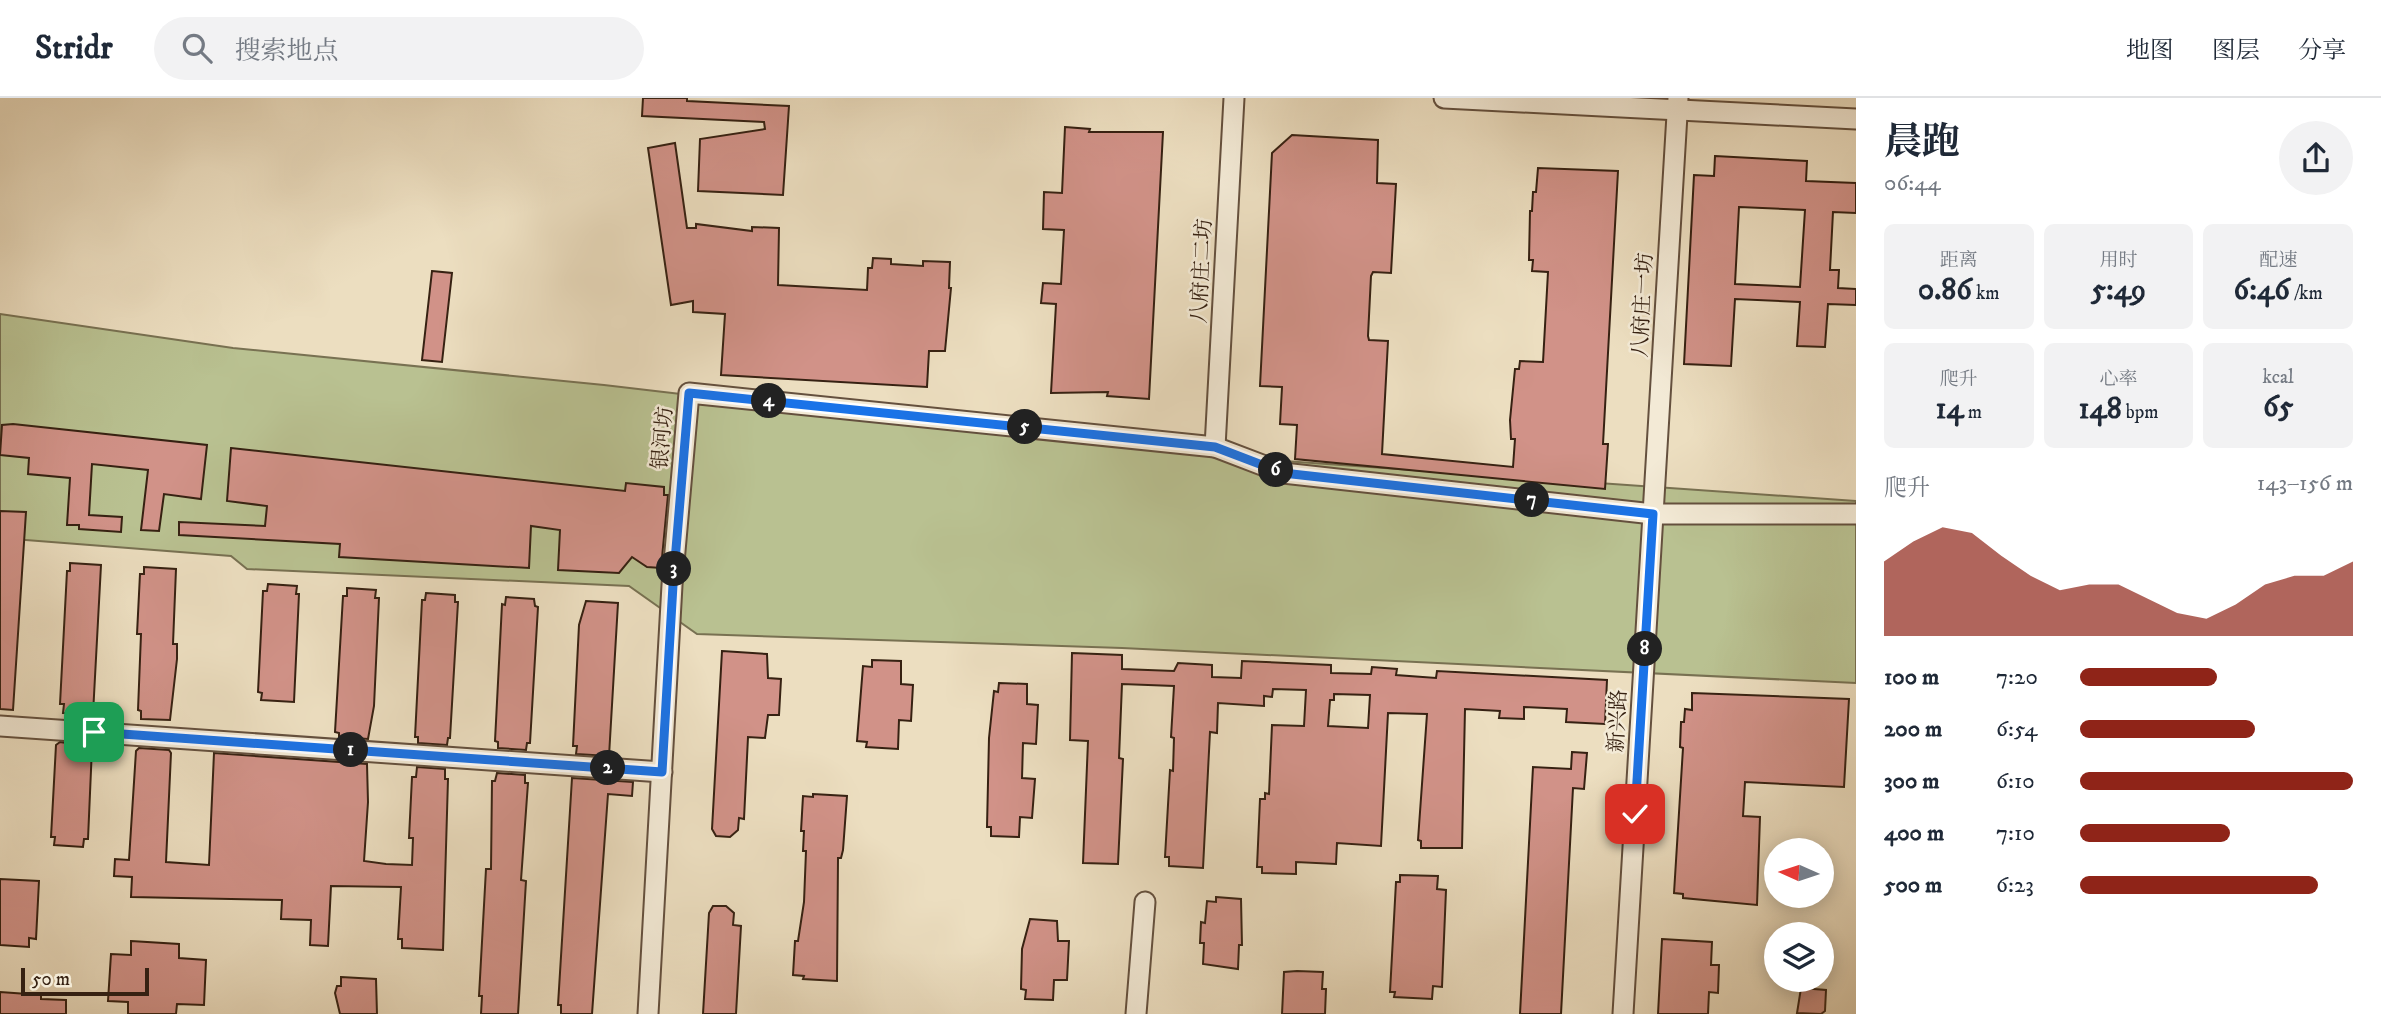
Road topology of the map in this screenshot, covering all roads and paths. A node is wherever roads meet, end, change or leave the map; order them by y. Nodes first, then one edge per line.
1 (1234, 98) edge
2 (1444, 98) edge
3 (1678, 105) edge
4 (1856, 119) edge
5 (1215, 447) junction
6 (1653, 514) junction
7 (1856, 514) edge
8 (0, 726) edge
9 (662, 772) junction
10 (1145, 902) dead end
11 (648, 1014) edge
12 (1136, 1014) edge
13 (1623, 1014) edge

1 - 5 street, 八府庄二坊
2 - 3 street
3 - 4 street
3 - 6 street, 八府庄一坊
5 - 6 street
5 - 9 street, 银河坊
6 - 7 street
6 - 13 street, 新兴路
8 - 9 street
9 - 11 street, 银河坊
10 - 12 street

